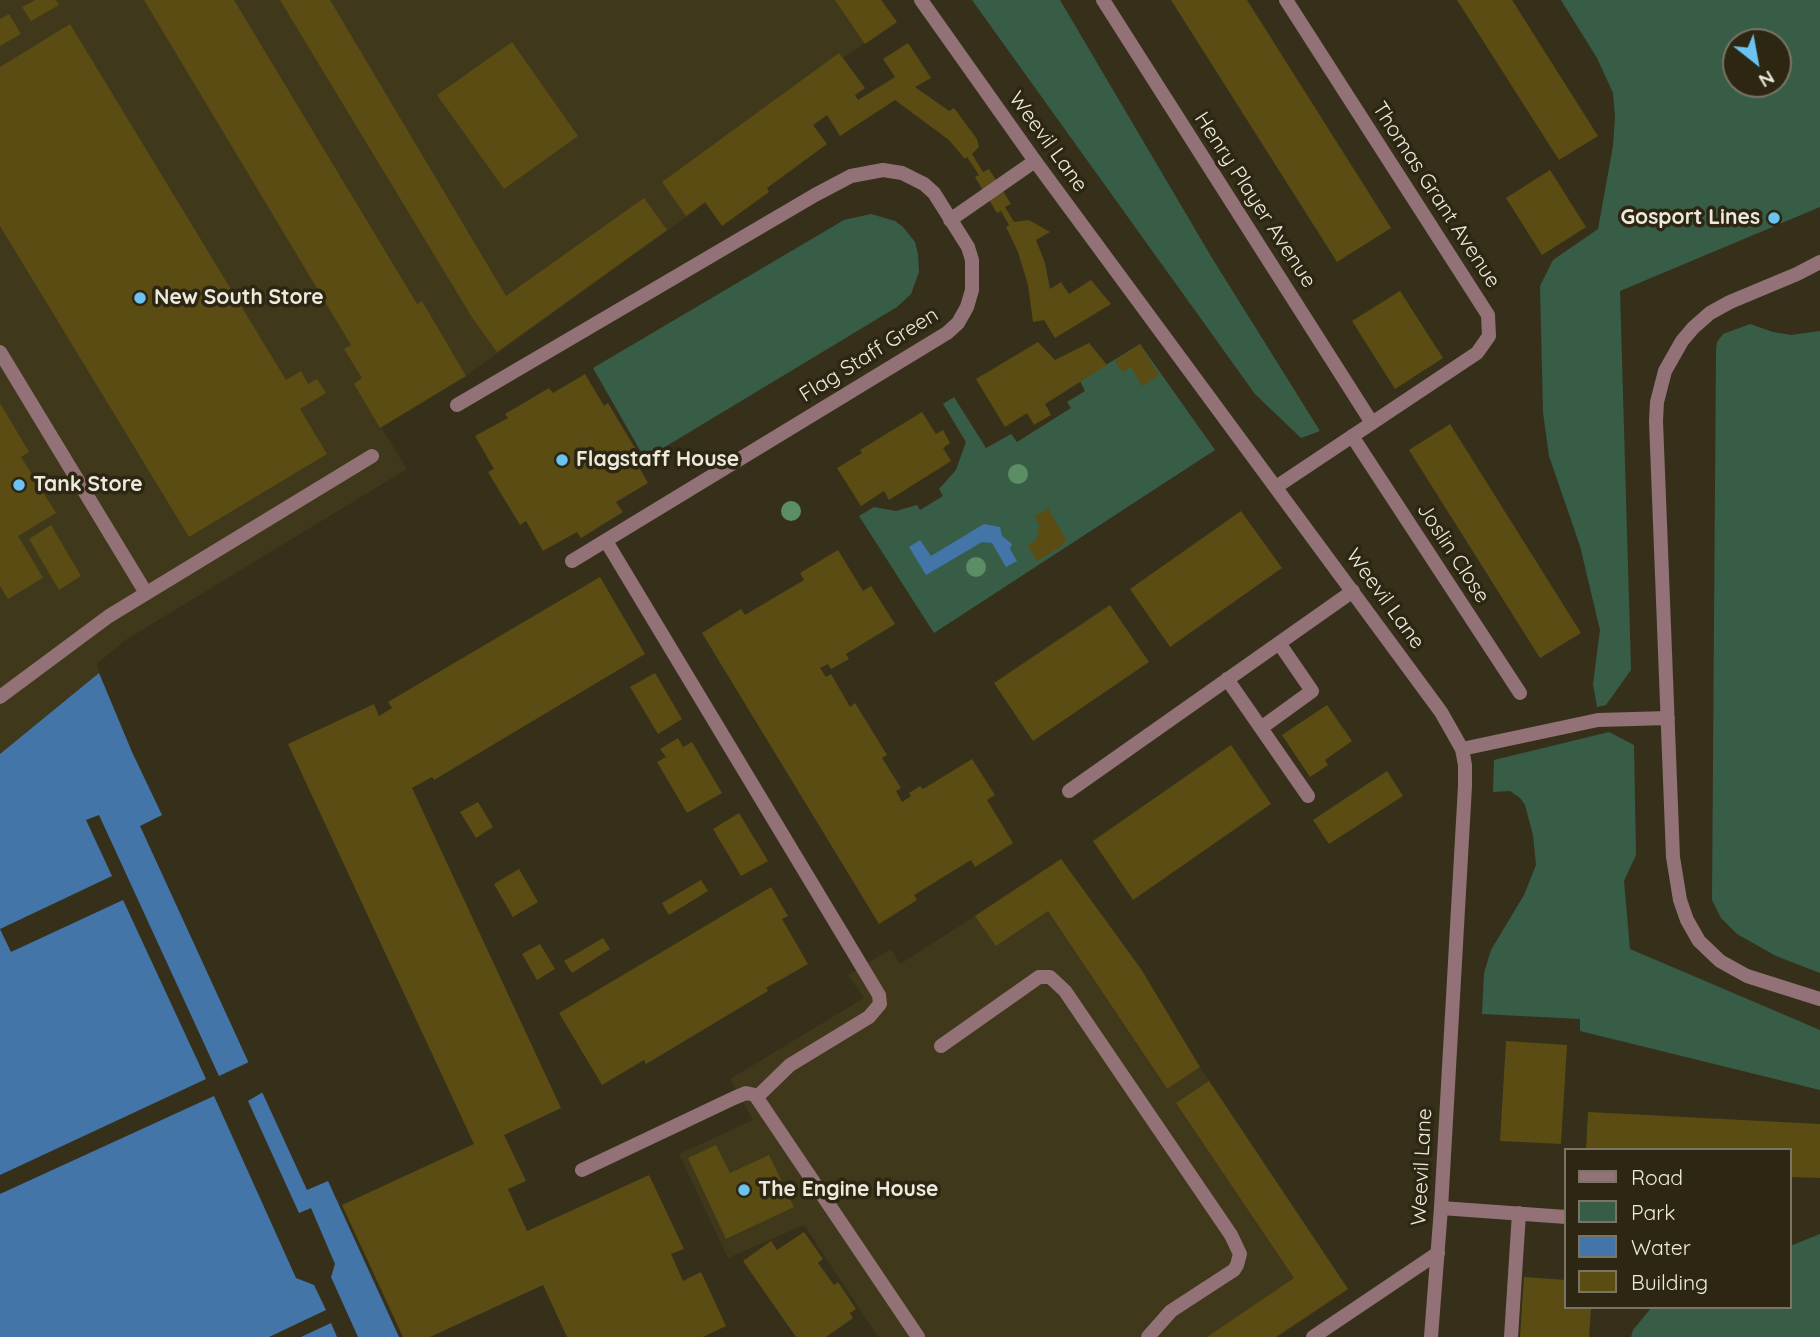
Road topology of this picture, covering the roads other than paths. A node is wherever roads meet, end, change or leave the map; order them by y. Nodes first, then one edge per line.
1 (921, 0) edge
2 (1102, 0) edge
3 (1286, 0) edge
4 (1035, 161) junction
5 (950, 219) junction
6 (1820, 262) edge
7 (0, 352) edge
8 (457, 405) dead end
9 (1372, 423) junction
10 (1352, 436) junction
11 (372, 456) dead end
12 (1276, 487) junction
13 (606, 541) junction
14 (572, 561) dead end
15 (1353, 590) junction
16 (146, 593) junction
17 (1279, 643) junction
18 (1227, 679) junction
19 (1520, 693) dead end
20 (0, 697) edge
21 (1668, 718) junction
22 (1261, 728) junction
23 (1462, 749) junction
24 (1069, 791) dead end
25 (1308, 796) dead end
26 (1820, 999) edge
27 (941, 1046) dead end
28 (757, 1097) junction
29 (582, 1170) dead end
30 (1441, 1208) junction
31 (1519, 1213) junction
32 (1564, 1216) edge
33 (1438, 1253) junction
34 (918, 1337) edge
35 (1148, 1337) edge
36 (1313, 1337) edge
37 (1431, 1337) edge
38 (1511, 1337) edge

1 - 4 street, Weevil Lane
2 - 9 street, Henry Player Avenue
3 - 9 street, Thomas Grant Avenue
4 - 5 street
4 - 12 street, Weevil Lane
5 - 8 street, Flag Staff Green
5 - 13 street, Flag Staff Green
6 - 21 street
7 - 16 street
9 - 10 street, Thomas Grant Avenue
10 - 12 street, Thomas Grant Avenue
10 - 19 street, Joslin Close
11 - 16 street
12 - 15 street, Weevil Lane
13 - 14 street, Flag Staff Green
13 - 28 street
15 - 17 street
15 - 23 street, Weevil Lane
16 - 20 street
17 - 18 street
17 - 22 street
18 - 22 street
18 - 24 street
21 - 23 street
21 - 26 street
22 - 25 street
23 - 30 street, Weevil Lane
27 - 35 street
28 - 29 street
28 - 34 street
30 - 31 street
30 - 33 street, Weevil Lane
31 - 32 street
31 - 38 street
33 - 36 street
33 - 37 street, Weevil Lane

